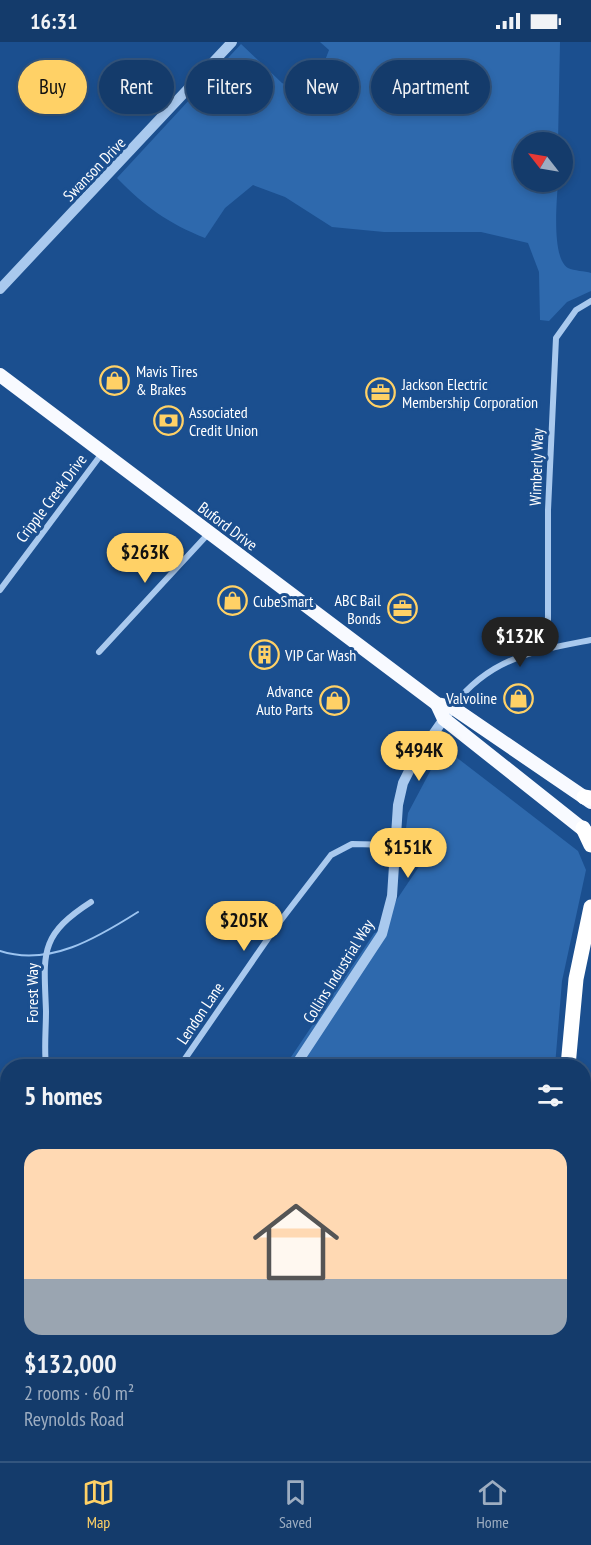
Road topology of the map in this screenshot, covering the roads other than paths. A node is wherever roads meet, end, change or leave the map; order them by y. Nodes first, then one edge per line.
1 (232, 42) edge
2 (0, 289) edge
3 (591, 302) edge
4 (0, 375) edge
5 (103, 452) junction
6 (209, 533) junction
7 (0, 590) edge
8 (591, 640) edge
9 (548, 649) junction
10 (99, 651) dead end
11 (437, 704) junction
12 (453, 707) junction
13 (444, 719) junction
14 (589, 799) edge
15 (587, 832) edge
16 (395, 845) junction
17 (591, 845) edge
18 (91, 902) dead end
19 (591, 908) edge
20 (46, 1059) edge
21 (185, 1059) edge
22 (300, 1059) edge
23 (569, 1059) edge

1 - 2 street, Swanson Drive
3 - 9 street, Wimberly Way
4 - 5 highway, Buford Drive
5 - 6 highway, Buford Drive
5 - 7 street, Cripple Creek Drive
6 - 10 street
6 - 11 highway, Buford Drive
8 - 9 street
9 - 12 street
11 - 12 highway, Buford Drive
11 - 13 highway, Buford Drive
12 - 13 street, Collins Industrial Way
12 - 14 highway, Buford Drive
13 - 15 highway, Buford Drive
13 - 16 street, Collins Industrial Way
15 - 17 highway
16 - 21 street, Lendon Lane
16 - 22 street, Collins Industrial Way
18 - 20 street, Forest Way
19 - 23 highway

